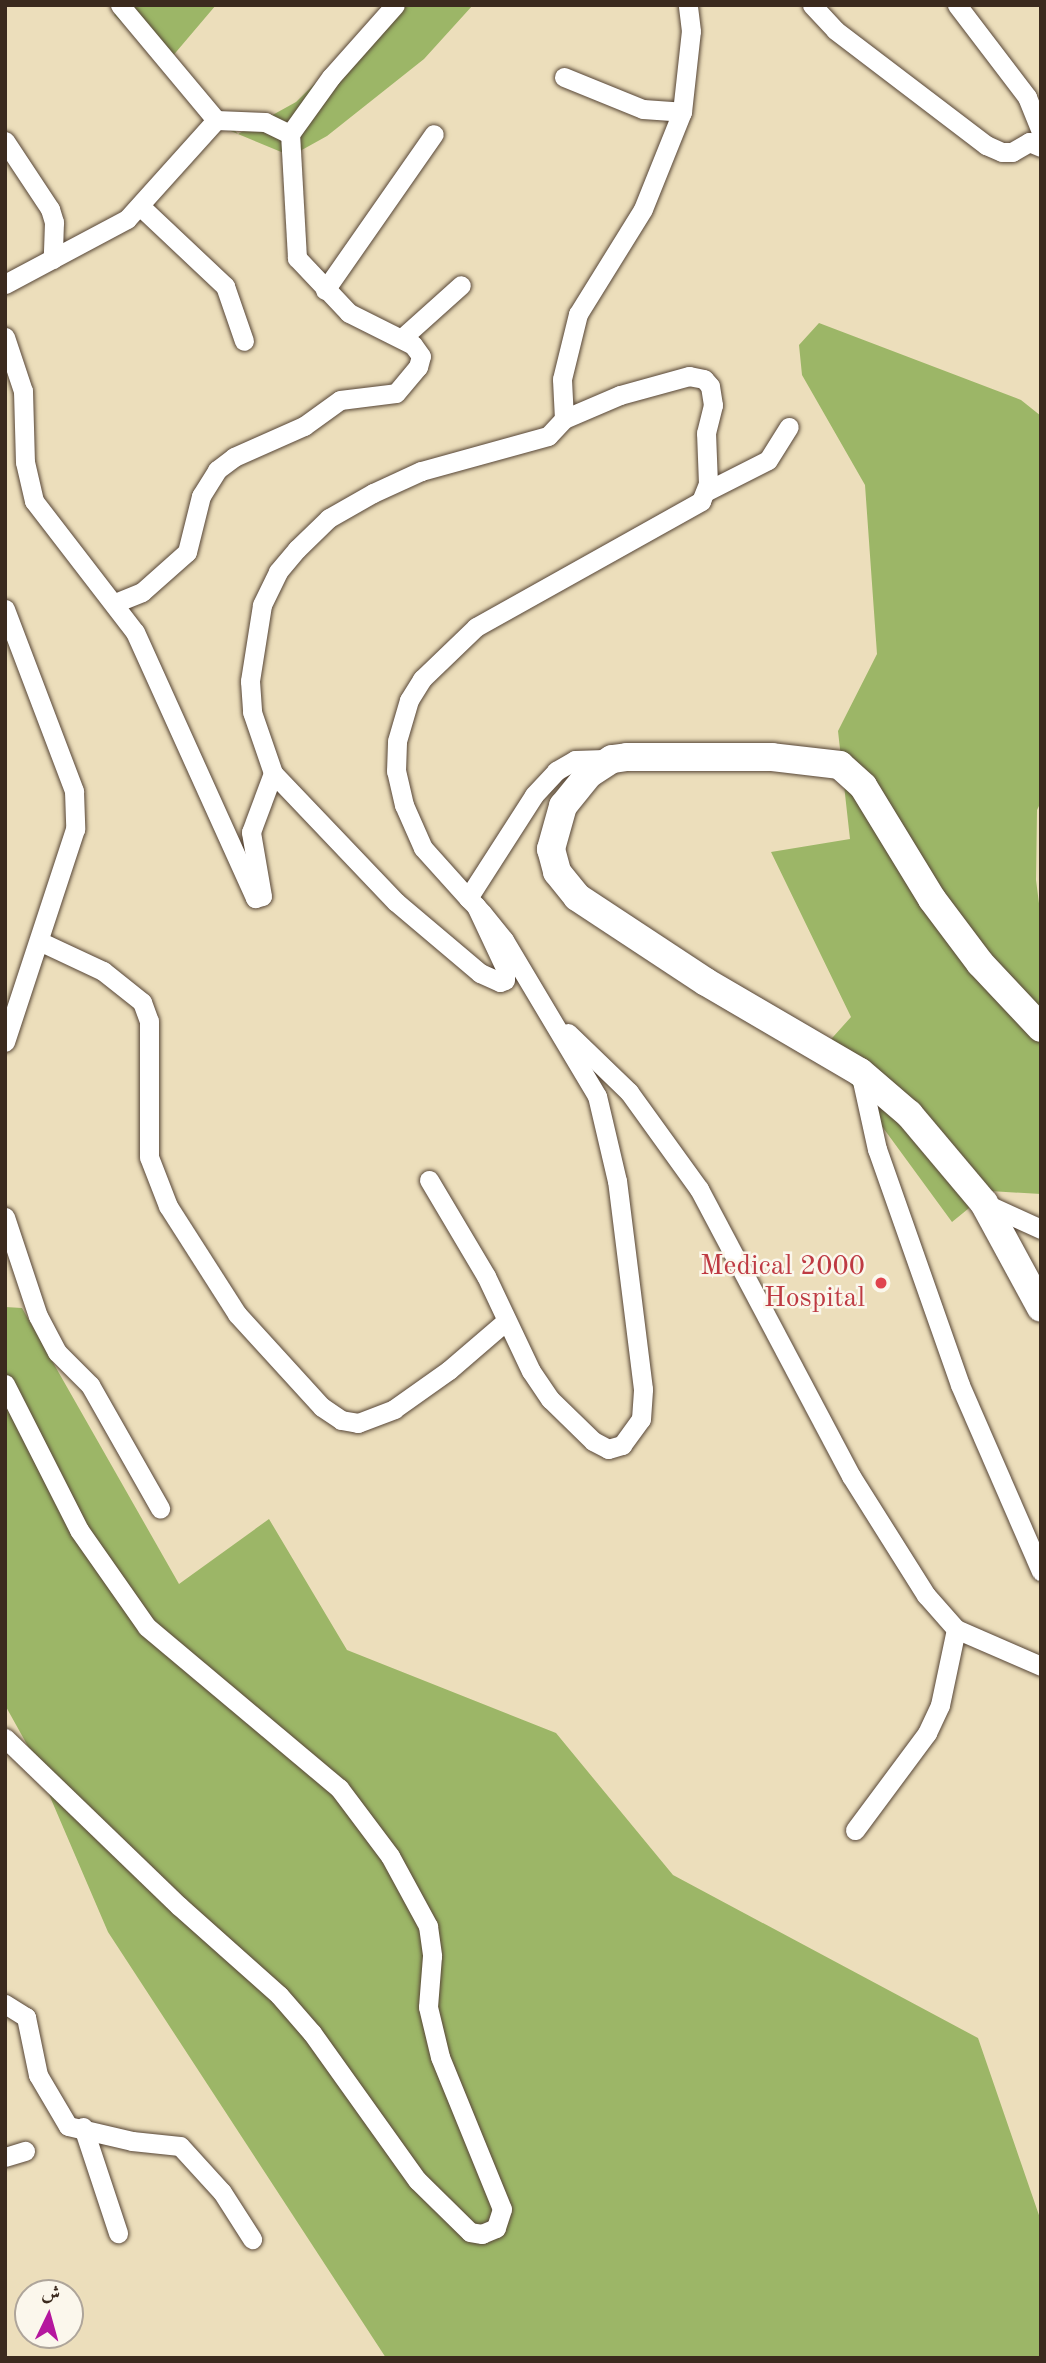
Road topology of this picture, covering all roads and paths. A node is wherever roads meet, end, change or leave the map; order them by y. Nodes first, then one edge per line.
1 (120, 5) edge
2 (395, 5) edge
3 (688, 5) edge
4 (812, 5) edge
5 (957, 5) edge
6 (564, 77) dead end
7 (682, 113) junction
8 (216, 120) junction
9 (1041, 132) edge
10 (290, 134) junction
11 (434, 134) dead end
12 (5, 141) edge
13 (1041, 147) edge
14 (140, 206) junction
15 (53, 260) junction
16 (5, 284) edge
17 (461, 285) dead end
18 (325, 290) junction
19 (5, 337) edge
20 (402, 338) junction
21 (244, 341) dead end
22 (564, 419) junction
23 (789, 427) dead end
24 (707, 491) junction
25 (115, 603) junction
26 (5, 609) edge
27 (612, 759) junction
28 (274, 773) junction
29 (472, 902) junction
30 (39, 941) junction
31 (556, 1023) junction
32 (1041, 1028) edge
33 (5, 1042) edge
34 (860, 1072) junction
35 (429, 1180) dead end
36 (985, 1203) junction
37 (5, 1217) edge
38 (1041, 1229) edge
39 (1041, 1308) edge
40 (506, 1321) junction
41 (5, 1384) edge
42 (160, 1508) dead end
43 (1041, 1571) edge
44 (956, 1629) junction
45 (1041, 1666) edge
46 (5, 1738) edge
47 (855, 1830) dead end
48 (5, 2004) edge
49 (83, 2127) junction
50 (25, 2151) dead end
51 (5, 2157) edge
52 (118, 2233) dead end
53 (251, 2239) dead end

1 - 8 street
2 - 10 street
3 - 7 street
4 - 13 street
5 - 9 street
6 - 7 street
7 - 22 street
8 - 10 street
8 - 14 street
10 - 18 street
11 - 18 street
12 - 15 street
14 - 15 street
14 - 21 street
15 - 16 street
17 - 20 street
18 - 20 street
19 - 25 street
20 - 25 street
22 - 24 street
22 - 28 street
23 - 24 street
24 - 29 street
25 - 28 street
26 - 30 street
27 - 29 street
27 - 32 street
27 - 34 street
28 - 29 street
29 - 31 street
30 - 33 street
30 - 40 street
31 - 40 street
31 - 44 street
34 - 36 street
34 - 43 street
35 - 40 street
36 - 38 street
36 - 39 street
37 - 42 street
41 - 46 street
44 - 45 street
44 - 47 street
48 - 49 street
49 - 52 street
49 - 53 street
50 - 51 street

